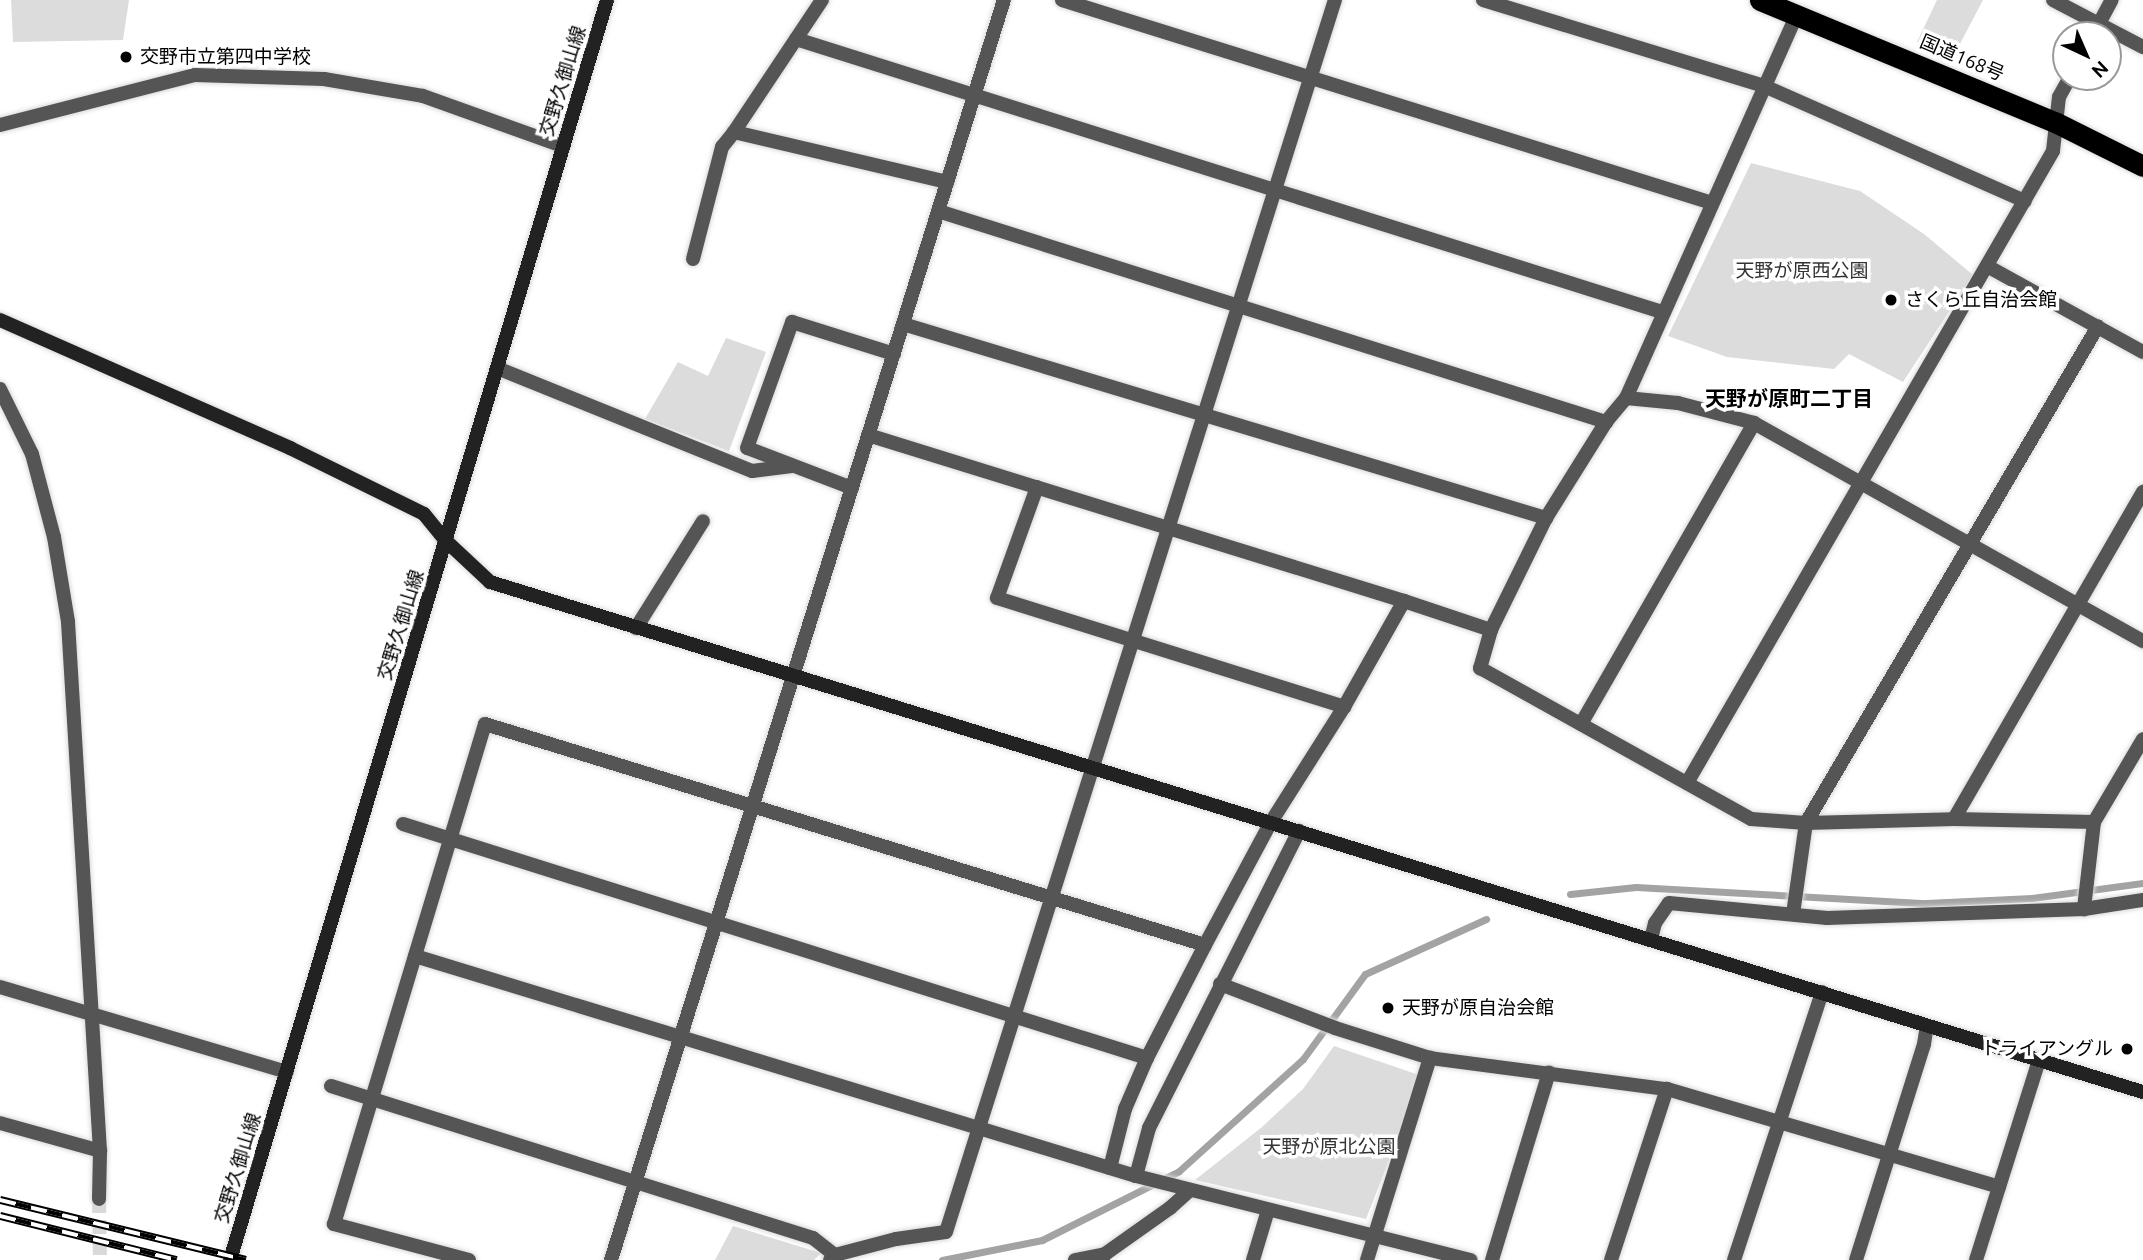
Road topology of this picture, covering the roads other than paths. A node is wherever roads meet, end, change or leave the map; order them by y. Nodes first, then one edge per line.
1 (607, 0) edge
2 (822, 0) edge
3 (1004, 0) edge
4 (1062, 0) edge
5 (1335, 0) edge
6 (1483, 0) edge
7 (1760, 0) edge
8 (2053, 0) edge
9 (2112, 0) edge
10 (1797, 14) junction
11 (2084, 21) edge
12 (2100, 21) edge
13 (2122, 39) edge
14 (796, 40) junction
15 (2143, 47) edge
16 (1311, 78) junction
17 (1764, 86) junction
18 (2062, 91) edge
19 (974, 96) junction
20 (2057, 123) junction
21 (0, 125) edge
22 (734, 132) junction
23 (564, 146) junction
24 (2143, 166) edge
25 (947, 182) junction
26 (1275, 191) junction
27 (2025, 201) junction
28 (1712, 203) junction
29 (938, 211) junction
30 (693, 259) dead end
31 (1987, 266) junction
32 (1239, 306) junction
33 (1662, 312) junction
34 (0, 320) edge
35 (903, 324) junction
36 (2098, 326) junction
37 (2143, 352) edge
38 (894, 354) junction
39 (497, 368) junction
40 (0, 389) edge
41 (1626, 398) junction
42 (1204, 415) junction
43 (1606, 422) junction
44 (1754, 423) junction
45 (868, 435) junction
46 (793, 466) junction
47 (1862, 481) junction
48 (1037, 487) junction
49 (852, 488) junction
50 (2143, 492) edge
51 (1546, 519) junction
52 (703, 521) dead end
53 (1169, 528) junction
54 (446, 541) junction
55 (1970, 543) junction
56 (1404, 601) junction
57 (2078, 604) junction
58 (636, 628) junction
59 (1491, 630) junction
60 (2143, 641) edge
61 (1133, 642) junction
62 (793, 676) junction
63 (1344, 707) junction
64 (1581, 724) junction
65 (2143, 740) edge
66 (1093, 768) junction
67 (1687, 783) junction
68 (752, 806) junction
69 (1954, 819) junction
70 (1271, 822) junction
71 (2094, 822) junction
72 (1806, 823) junction
73 (403, 824) dead end
74 (1299, 831) junction
75 (450, 839) junction
76 (1052, 898) junction
77 (2143, 900) edge
78 (2084, 909) junction
79 (1793, 914) junction
80 (716, 923) junction
81 (1651, 939) junction
82 (1205, 945) junction
83 (415, 956) junction
84 (1220, 985) junction
85 (0, 987) edge
86 (1822, 992) junction
87 (90, 1014) junction
88 (1014, 1016) junction
89 (1927, 1026) junction
90 (681, 1037) junction
91 (1147, 1058) junction
92 (1430, 1058) junction
93 (2039, 1060) junction
94 (287, 1072) junction
95 (1549, 1072) junction
96 (331, 1086) dead end
97 (1667, 1089) junction
98 (2143, 1092) edge
99 (372, 1098) junction
100 (1779, 1122) junction
101 (0, 1123) edge
102 (979, 1128) junction
103 (100, 1151) junction
104 (1889, 1155) junction
105 (1110, 1168) junction
106 (1136, 1176) junction
107 (635, 1182) junction
108 (1999, 1187) junction
109 (1190, 1190) junction
110 (99, 1199) tunnel mouth
111 (1268, 1210) junction
112 (1375, 1236) junction
113 (832, 1257) edge
114 (1104, 1257) edge
115 (230, 1260) edge
116 (469, 1260) edge
117 (611, 1260) edge
118 (1075, 1260) edge
119 (1253, 1260) edge
120 (1367, 1260) edge
121 (1471, 1260) edge
122 (1492, 1260) edge
123 (1611, 1260) edge
124 (1734, 1260) edge
125 (1856, 1260) edge
126 (1976, 1260) edge

1 - 23 street, 交野久御山線
2 - 14 street
3 - 19 street
4 - 16 street
5 - 16 street
6 - 17 street
7 - 10 highway, 国道168号
8 - 11 street
9 - 12 street
10 - 17 street
10 - 20 highway, 国道168号
13 - 15 street
14 - 19 street
14 - 22 street
16 - 26 street
16 - 28 street
17 - 27 street
17 - 28 street
18 - 20 street
19 - 25 street
19 - 26 street
20 - 24 highway, 国道168号
20 - 27 street
21 - 23 street
22 - 25 street
22 - 30 street
23 - 39 street, 交野久御山線
25 - 29 street
26 - 32 street
26 - 33 street
27 - 31 street
28 - 33 street
29 - 32 street
29 - 35 street
31 - 36 street
31 - 47 street
32 - 42 street
32 - 43 street
33 - 41 street
34 - 54 street
35 - 38 street
35 - 42 street
36 - 37 street
36 - 55 street
38 - 45 street
38 - 46 street
39 - 46 street
39 - 54 street, 交野久御山線
40 - 87 street
41 - 43 street
41 - 44 street
42 - 51 street
42 - 53 street
43 - 51 street
44 - 47 street
44 - 64 street
45 - 48 street
45 - 49 street
46 - 49 street
47 - 55 street
47 - 67 street
48 - 53 street
48 - 61 street
49 - 62 street
50 - 57 street
51 - 59 street
52 - 58 street
53 - 56 street
53 - 61 street
54 - 58 street
54 - 94 street, 交野久御山線
55 - 57 street
55 - 72 street
56 - 59 street
56 - 63 street
57 - 60 street
57 - 69 street
58 - 62 street
59 - 64 street
61 - 63 street
61 - 66 street
62 - 66 street
62 - 68 street
63 - 70 street
64 - 67 street
65 - 71 street
66 - 70 street
66 - 76 street
67 - 72 street
68 - 75 street
68 - 76 street
68 - 80 street
69 - 71 street
69 - 72 street
70 - 74 street
70 - 82 street
71 - 78 street
72 - 79 street
73 - 75 street
74 - 81 street
74 - 84 street
75 - 80 street
75 - 83 street
76 - 82 street
76 - 88 street
77 - 78 street
78 - 79 street
79 - 81 street
80 - 88 street
80 - 90 street
81 - 86 street
82 - 91 street
83 - 90 street
83 - 99 street
84 - 92 street
84 - 106 street
85 - 87 street
86 - 89 street
86 - 100 street
87 - 94 street
87 - 103 street
88 - 91 street
88 - 102 street
89 - 93 street
89 - 104 street
90 - 102 street
90 - 107 street
91 - 105 street
92 - 95 street
92 - 112 street
93 - 98 street
93 - 108 street
94 - 115 street, 交野久御山線
95 - 97 street
95 - 122 street
96 - 99 street
97 - 100 street
97 - 123 street
99 - 107 street
99 - 116 street
100 - 104 street
100 - 124 street
101 - 103 street
102 - 105 street
102 - 113 street
103 - 110 street
104 - 108 street
104 - 125 street
105 - 106 street
106 - 109 street
107 - 113 street
107 - 117 street
108 - 126 street
109 - 111 street
109 - 114 street
111 - 112 street
111 - 119 street
112 - 120 street
112 - 121 street
114 - 118 street

